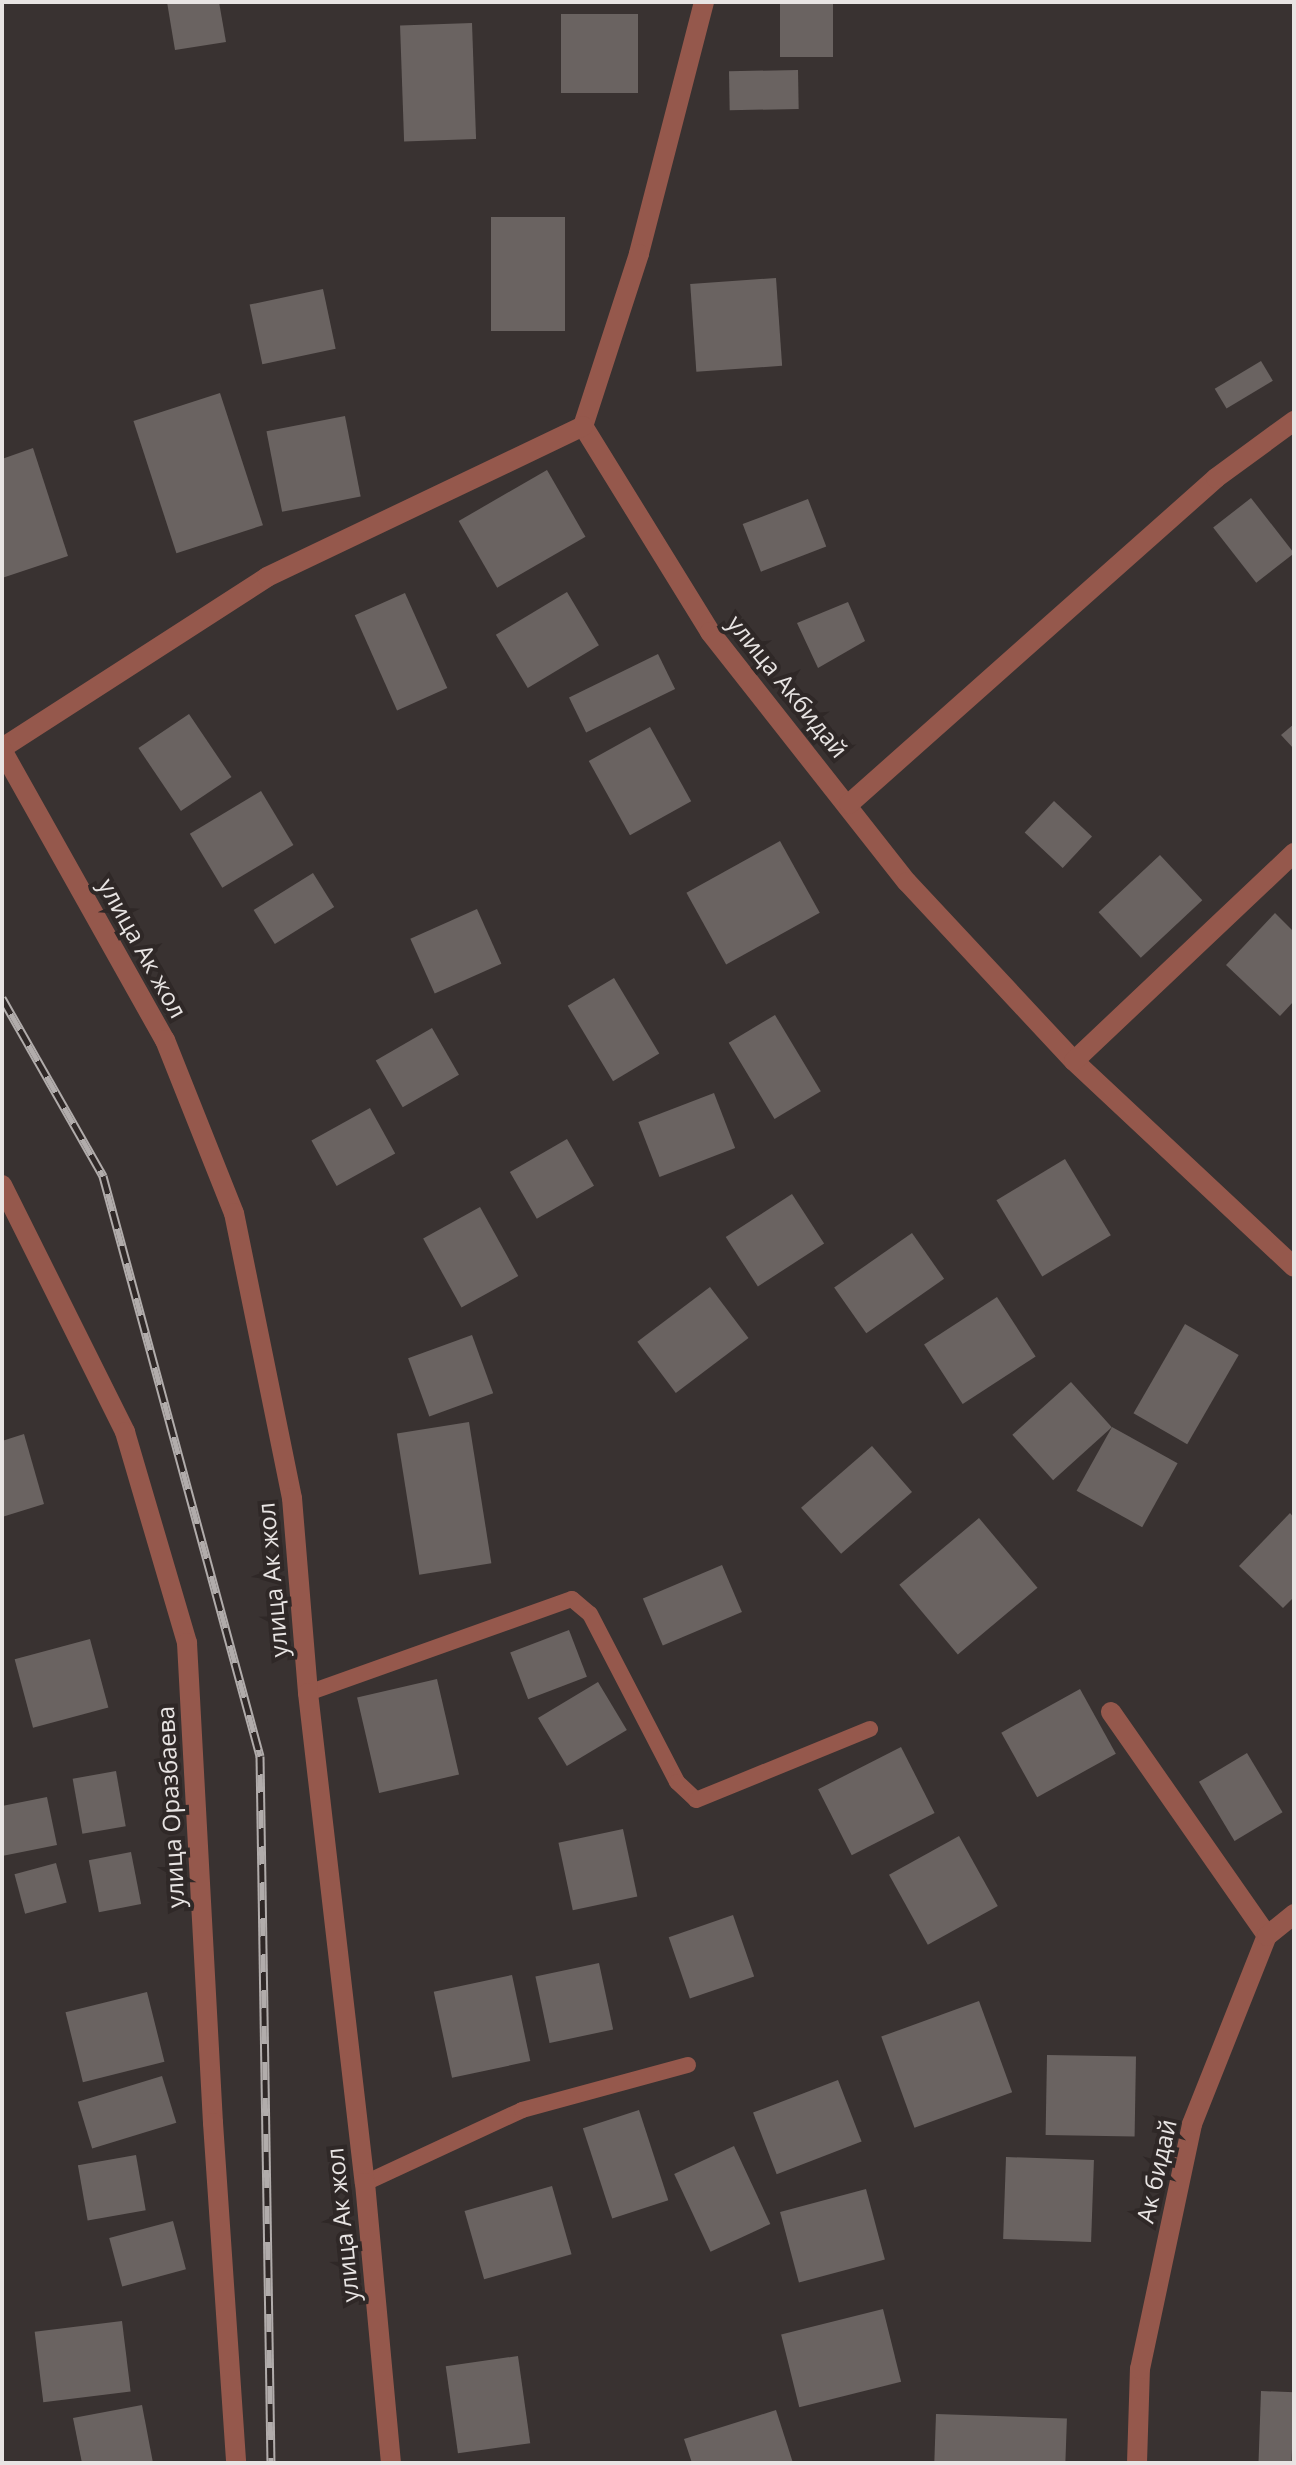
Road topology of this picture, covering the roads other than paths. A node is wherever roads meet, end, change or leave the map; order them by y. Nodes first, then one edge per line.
1 (704, 2) edge
2 (1294, 421) edge
3 (583, 426) junction
4 (2, 749) edge
5 (849, 804) junction
6 (1294, 853) edge
7 (1074, 1061) junction
8 (2, 1185) edge
9 (1294, 1267) edge
10 (308, 1693) junction
11 (1111, 1712) dead end
12 (870, 1729) dead end
13 (1294, 1914) edge
14 (1267, 1936) junction
15 (688, 2065) dead end
16 (365, 2183) junction
17 (236, 2463) edge
18 (391, 2463) edge
19 (1137, 2463) edge

1 - 3 street
2 - 5 street
3 - 4 street
3 - 5 street, улица Акбидай
4 - 10 street, улица Ак жол
5 - 7 street, улица Акбидай
6 - 7 street
7 - 9 street, улица Акбидай
8 - 17 street, улица Оразбаева
10 - 12 lane
10 - 16 street, улица Ак жол
11 - 14 street
13 - 14 street, Ак бидай
14 - 19 street, Ак бидай
15 - 16 lane
16 - 18 street, улица Ак жол

